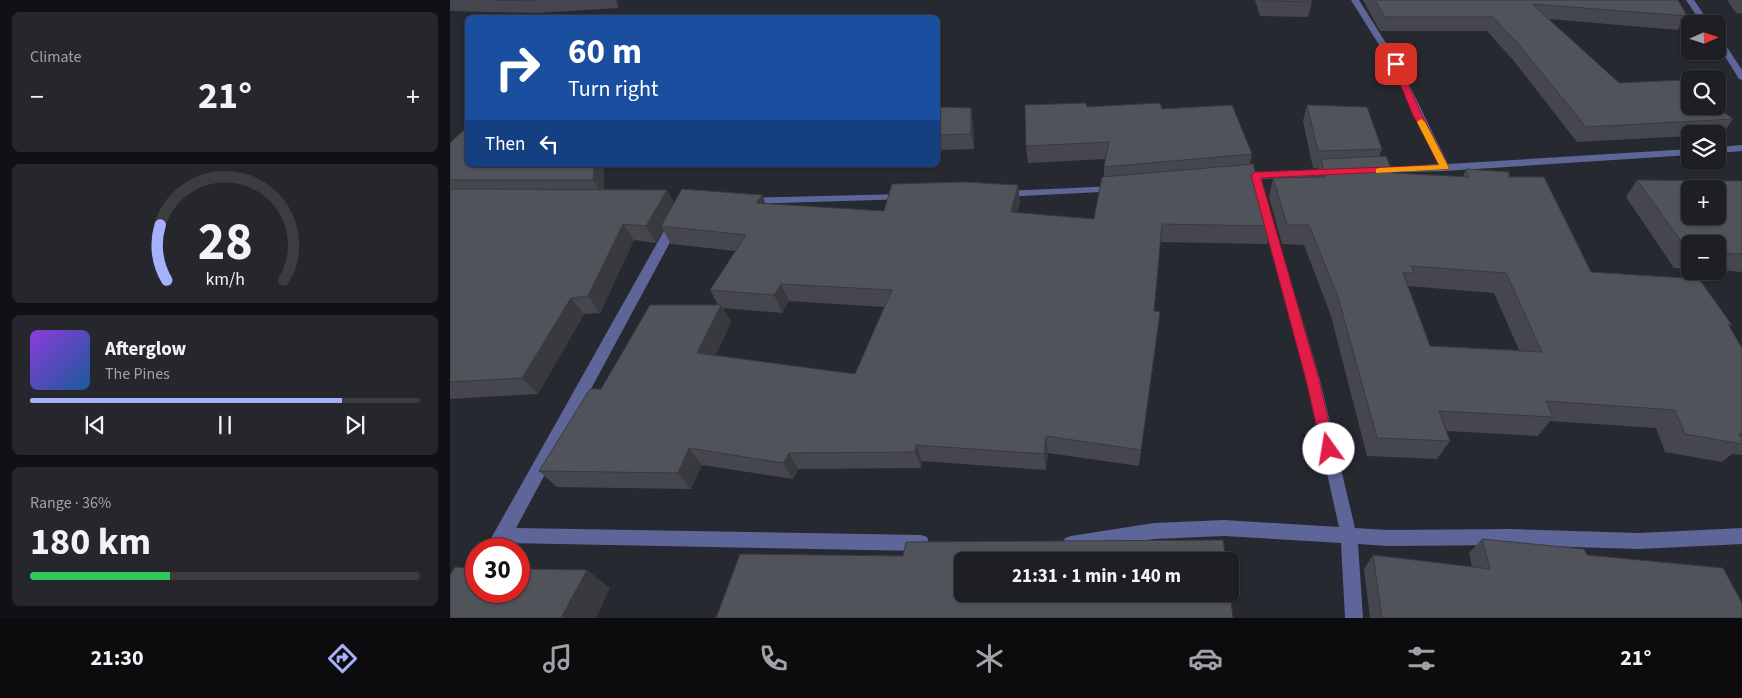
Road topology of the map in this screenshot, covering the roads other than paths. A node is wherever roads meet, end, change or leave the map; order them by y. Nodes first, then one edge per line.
1 (1355, 0) edge
2 (1690, 0) edge
3 (1700, 15) edge
4 (1726, 51) edge
5 (1741, 73) edge
6 (1742, 148) edge
7 (1726, 149) edge
8 (1681, 153) edge
9 (1445, 168) junction
10 (1365, 172) edge
11 (1345, 173) edge
12 (1255, 175) junction
13 (1228, 178) edge
14 (1126, 188) edge
15 (990, 194) edge
16 (920, 196) edge
17 (734, 201) edge
18 (681, 210) edge
19 (503, 535) junction
20 (1349, 536) junction
21 (1742, 536) edge
22 (501, 538) edge
23 (937, 544) edge
24 (1056, 546) edge
25 (1354, 618) edge

1 - 9 street
2 - 3 street
4 - 5 street
6 - 7 street
8 - 9 street
9 - 10 street
11 - 12 street
12 - 13 street
12 - 20 street
14 - 15 street
16 - 17 street
18 - 19 street
19 - 22 street
19 - 23 street
20 - 21 street
20 - 24 street
20 - 25 street

